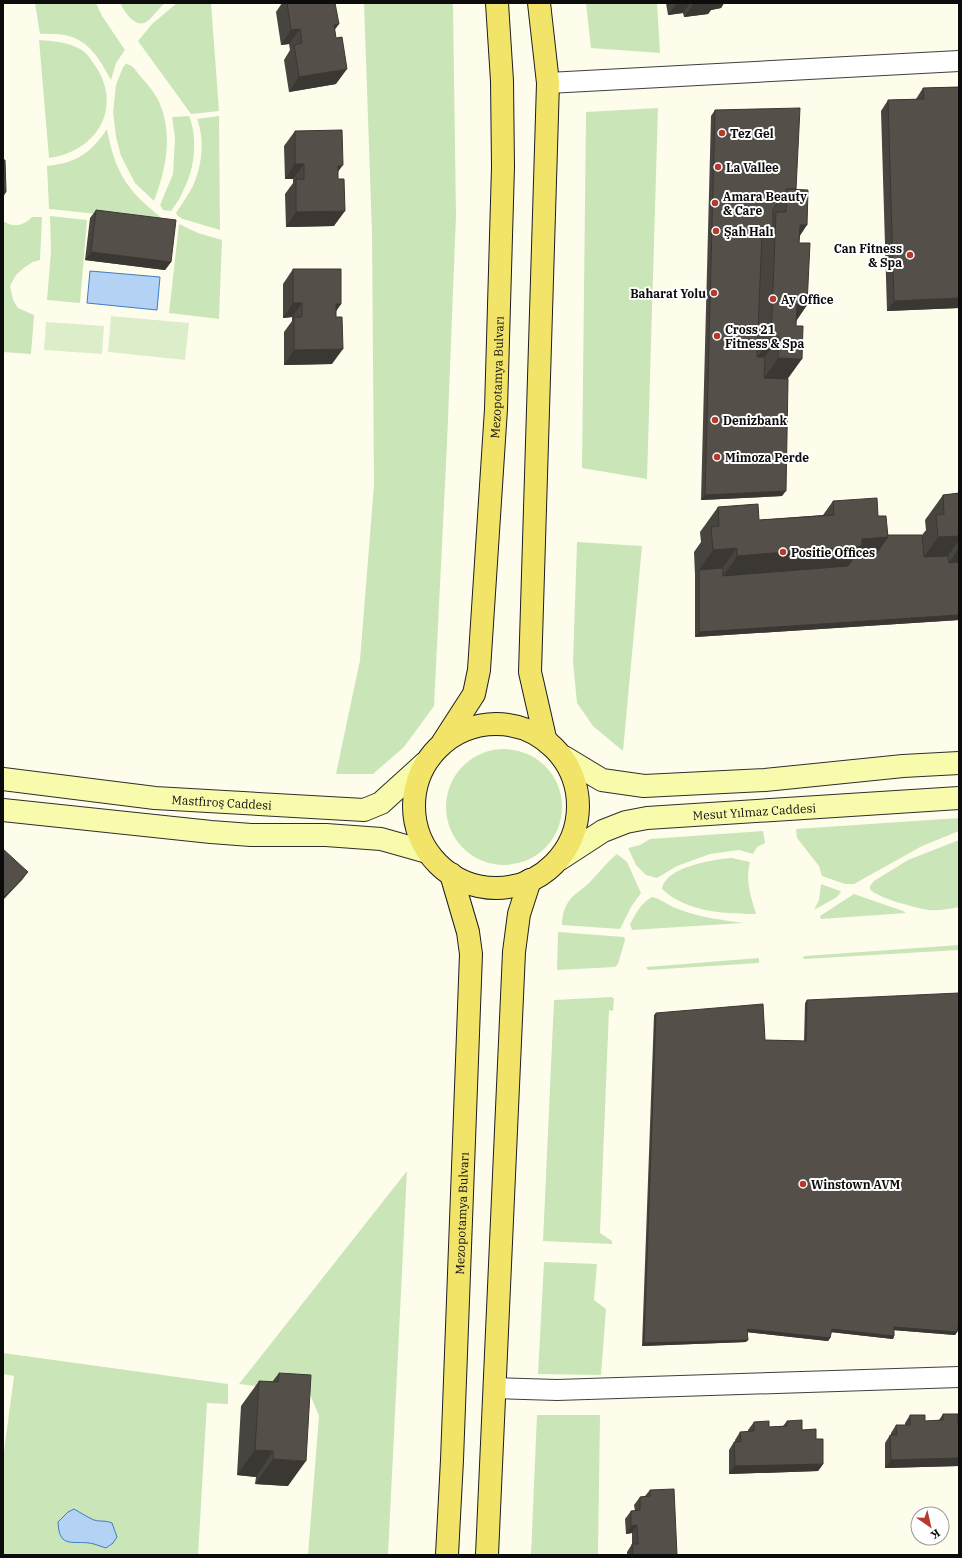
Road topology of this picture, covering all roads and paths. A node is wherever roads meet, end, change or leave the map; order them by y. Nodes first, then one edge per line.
1 (496, 3) edge
2 (539, 3) edge
3 (959, 61) edge
4 (548, 83) junction
5 (544, 738) junction
6 (443, 742) junction
7 (564, 757) junction
8 (425, 763) junction
9 (959, 763) edge
10 (3, 779) edge
11 (959, 798) edge
12 (3, 810) edge
13 (427, 852) junction
14 (560, 859) junction
15 (450, 874) junction
16 (530, 880) junction
17 (959, 1377) edge
18 (495, 1388) junction
19 (447, 1555) edge
20 (487, 1555) edge

1 - 6 main road, Mezopotamya Bulvarı
2 - 4 main road
3 - 4 street
4 - 5 main road
5 - 6 main road
5 - 7 main road
6 - 8 main road
7 - 9 main road
7 - 14 main road
8 - 10 main road, Mastfıroş Caddesi
8 - 13 main road
11 - 14 main road, Mesut Yılmaz Caddesi
12 - 13 main road
13 - 15 main road
14 - 16 main road
15 - 16 main road
15 - 19 main road, Mezopotamya Bulvarı
16 - 18 main road
17 - 18 street
18 - 20 main road

